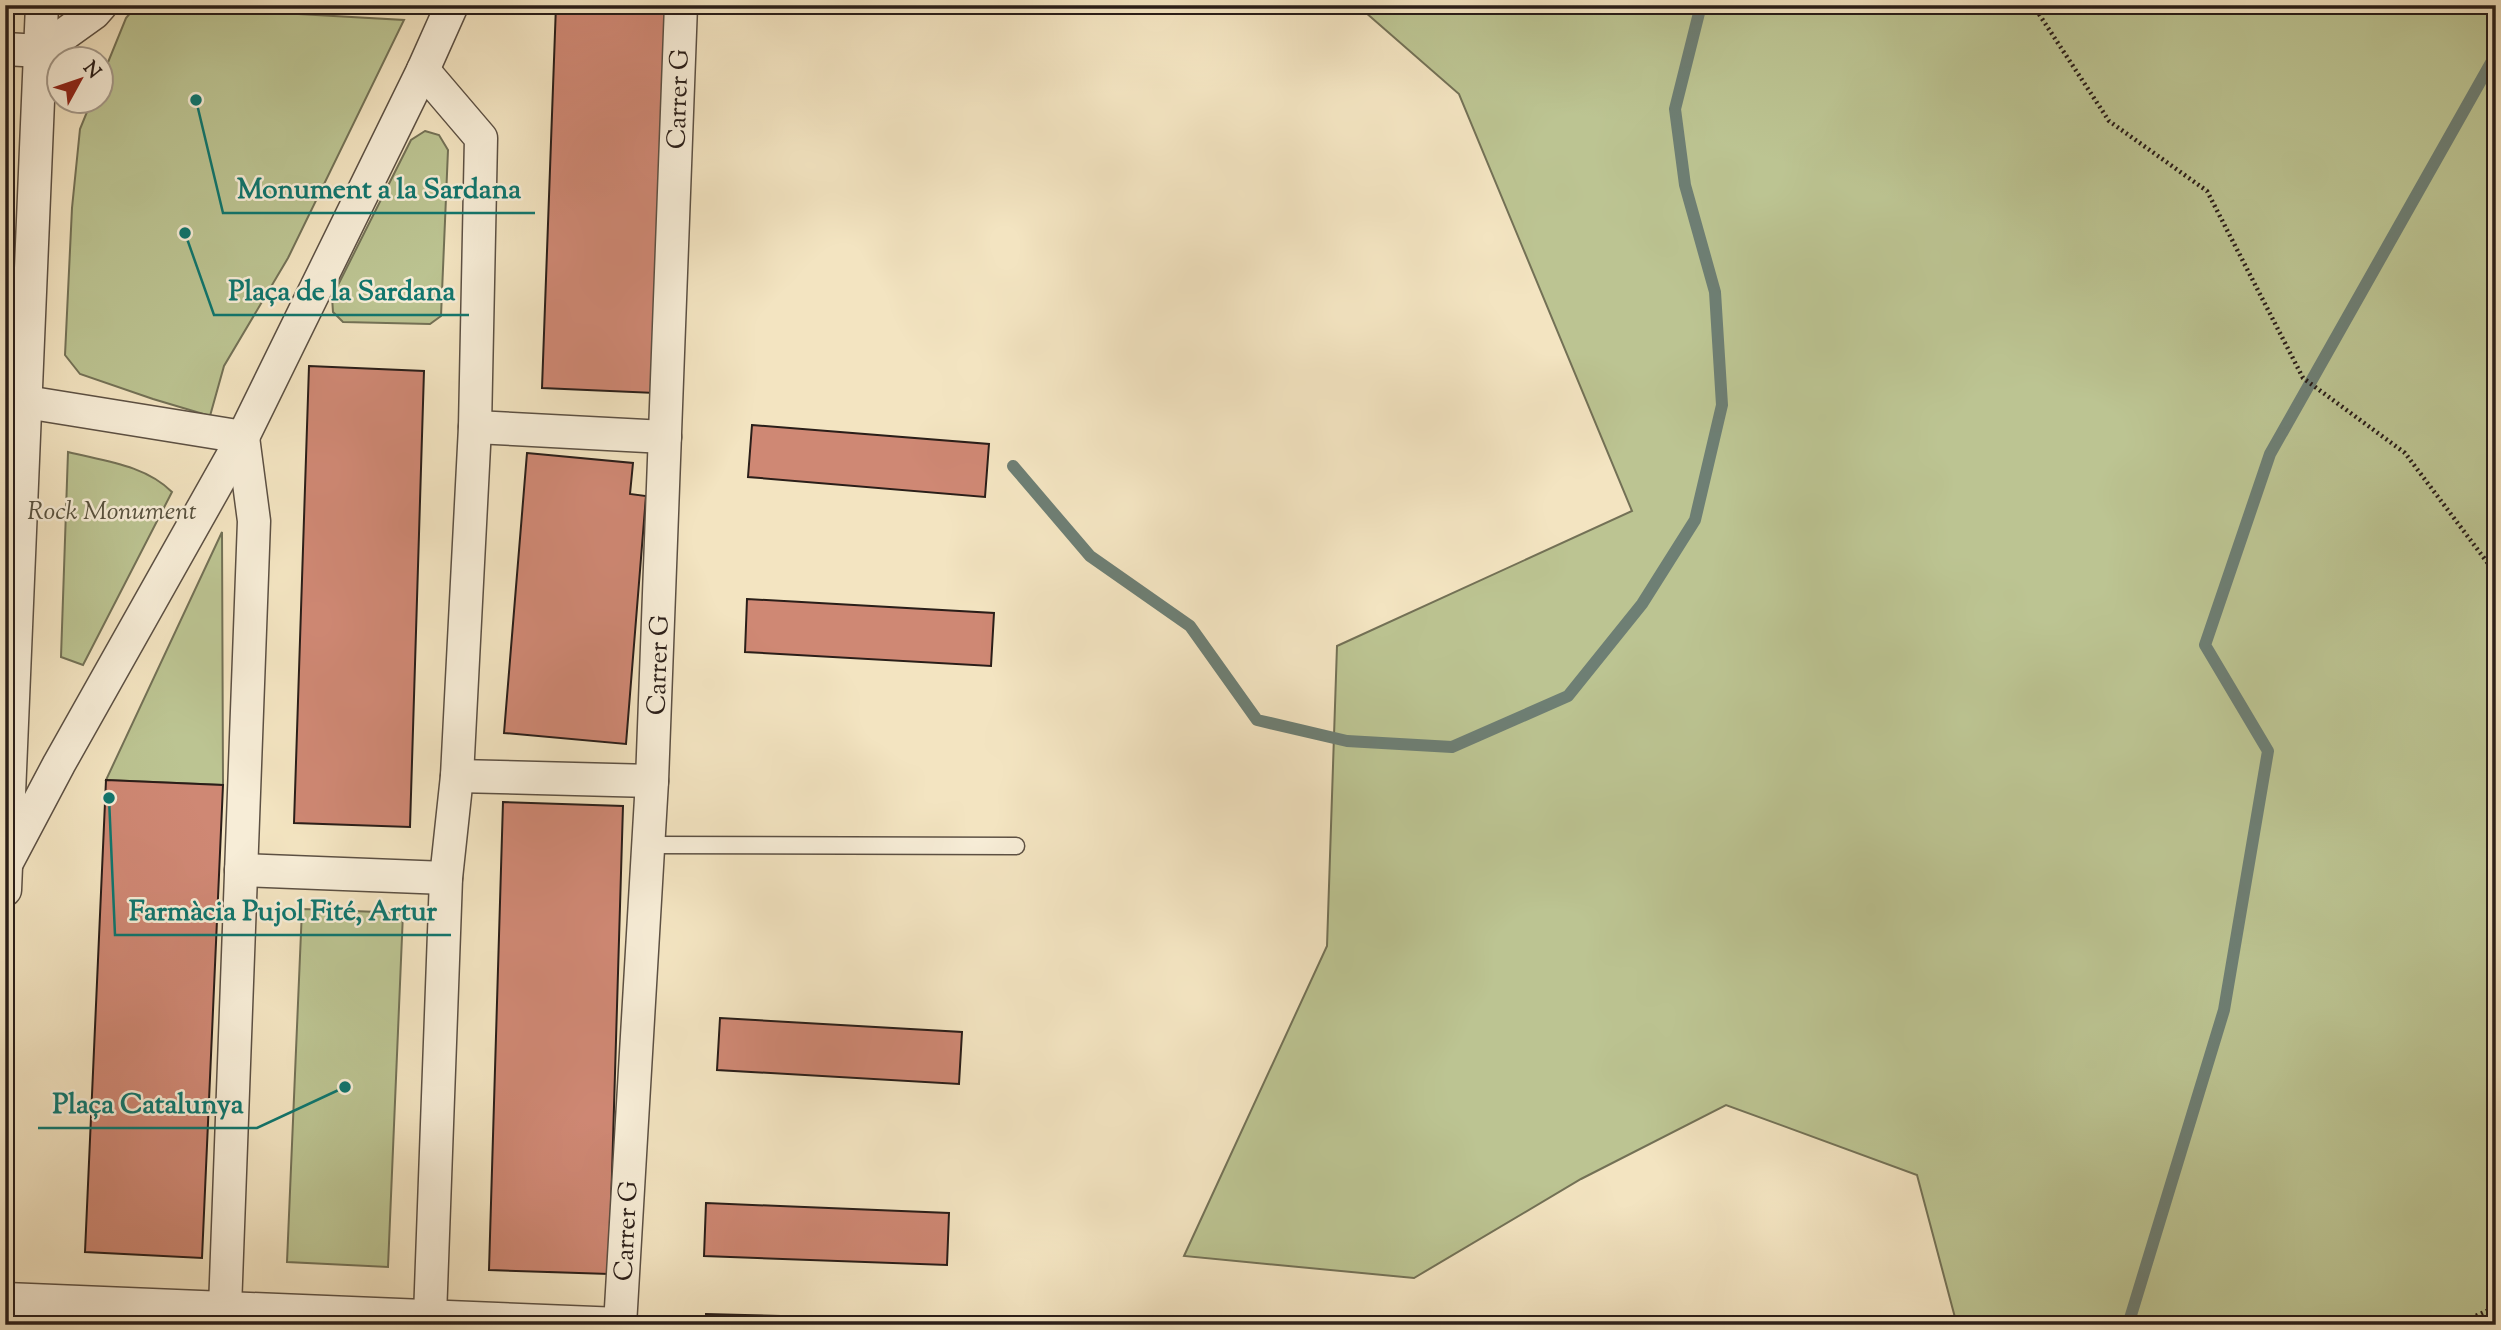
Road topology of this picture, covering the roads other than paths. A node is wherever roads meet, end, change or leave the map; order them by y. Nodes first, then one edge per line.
1 (42, 5) edge
2 (101, 5) edge
3 (452, 5) edge
4 (681, 5) edge
5 (5, 49) edge
6 (41, 51) junction
7 (423, 70) junction
8 (26, 402) junction
9 (475, 428) junction
10 (243, 437) junction
11 (665, 437) junction
12 (457, 776) junction
13 (652, 781) junction
14 (649, 845) junction
15 (1016, 846) dead end
16 (6, 866) edge
17 (241, 870) junction
18 (446, 878) junction
19 (5, 890) edge
20 (6, 1304) edge
21 (225, 1308) junction
22 (60, 1313) edge
23 (430, 1316) junction
24 (620, 1324) edge

1 - 6 street
2 - 6 street
3 - 7 street
4 - 11 street, Carrer G
5 - 6 street
6 - 8 street
7 - 9 street
7 - 10 street
8 - 10 street
8 - 16 street
9 - 11 street
9 - 12 street
10 - 16 street
10 - 17 street
11 - 13 street, Carrer G
12 - 13 street
12 - 18 street
13 - 14 street, Carrer G
14 - 15 lane
14 - 24 street, Carrer G
16 - 19 street
17 - 18 street
17 - 21 street
18 - 23 street
20 - 22 street
21 - 22 street
21 - 23 street
23 - 24 street

